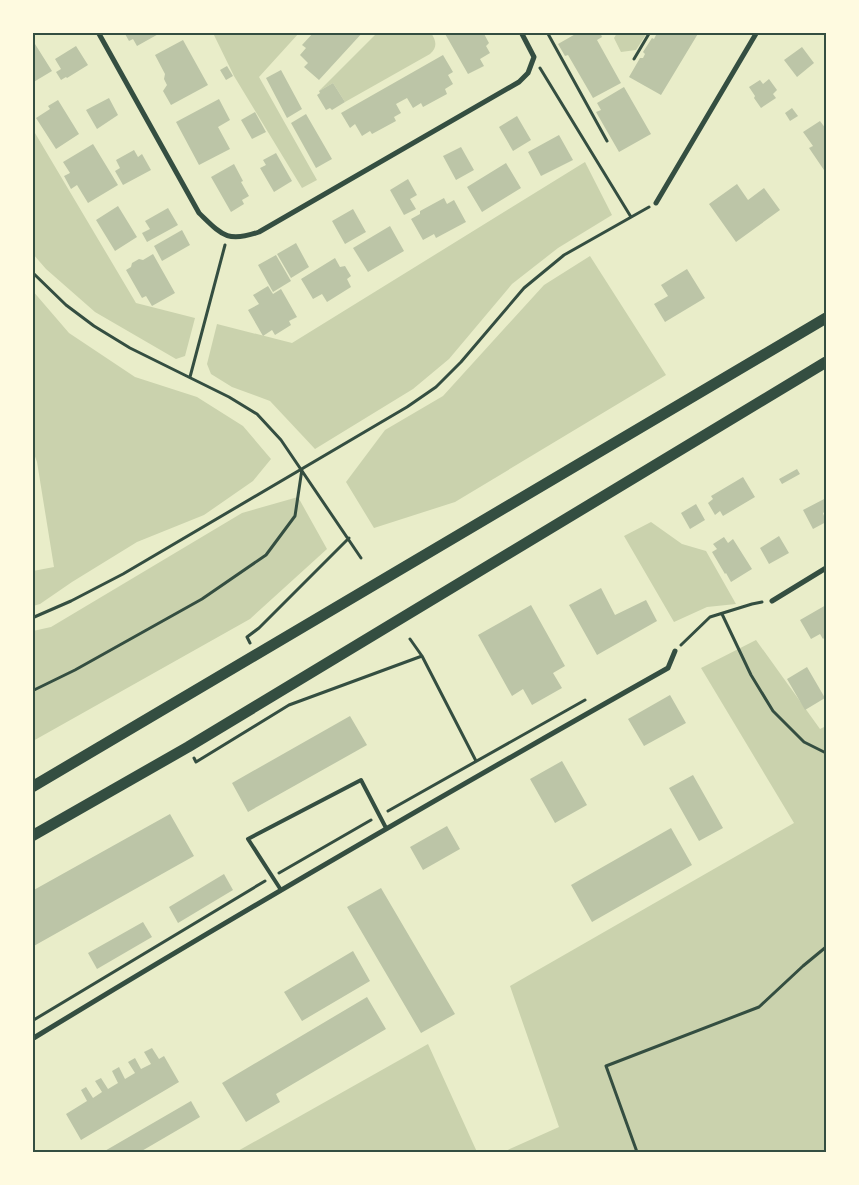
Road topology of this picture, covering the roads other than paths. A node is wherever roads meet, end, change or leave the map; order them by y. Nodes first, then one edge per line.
1 (98, 32) edge
2 (521, 32) edge
3 (757, 32) edge
4 (656, 203) road end
5 (826, 318) edge
6 (826, 362) edge
7 (826, 568) edge
8 (772, 601) road end
9 (675, 651) road end
10 (32, 787) edge
11 (386, 828) junction
12 (32, 836) edge
13 (281, 890) junction
14 (32, 1039) edge

1 - 2 street
3 - 4 street
5 - 10 highway
6 - 12 highway
7 - 8 street
9 - 11 street
11 - 13 street
11 - 13 lane
13 - 14 street

